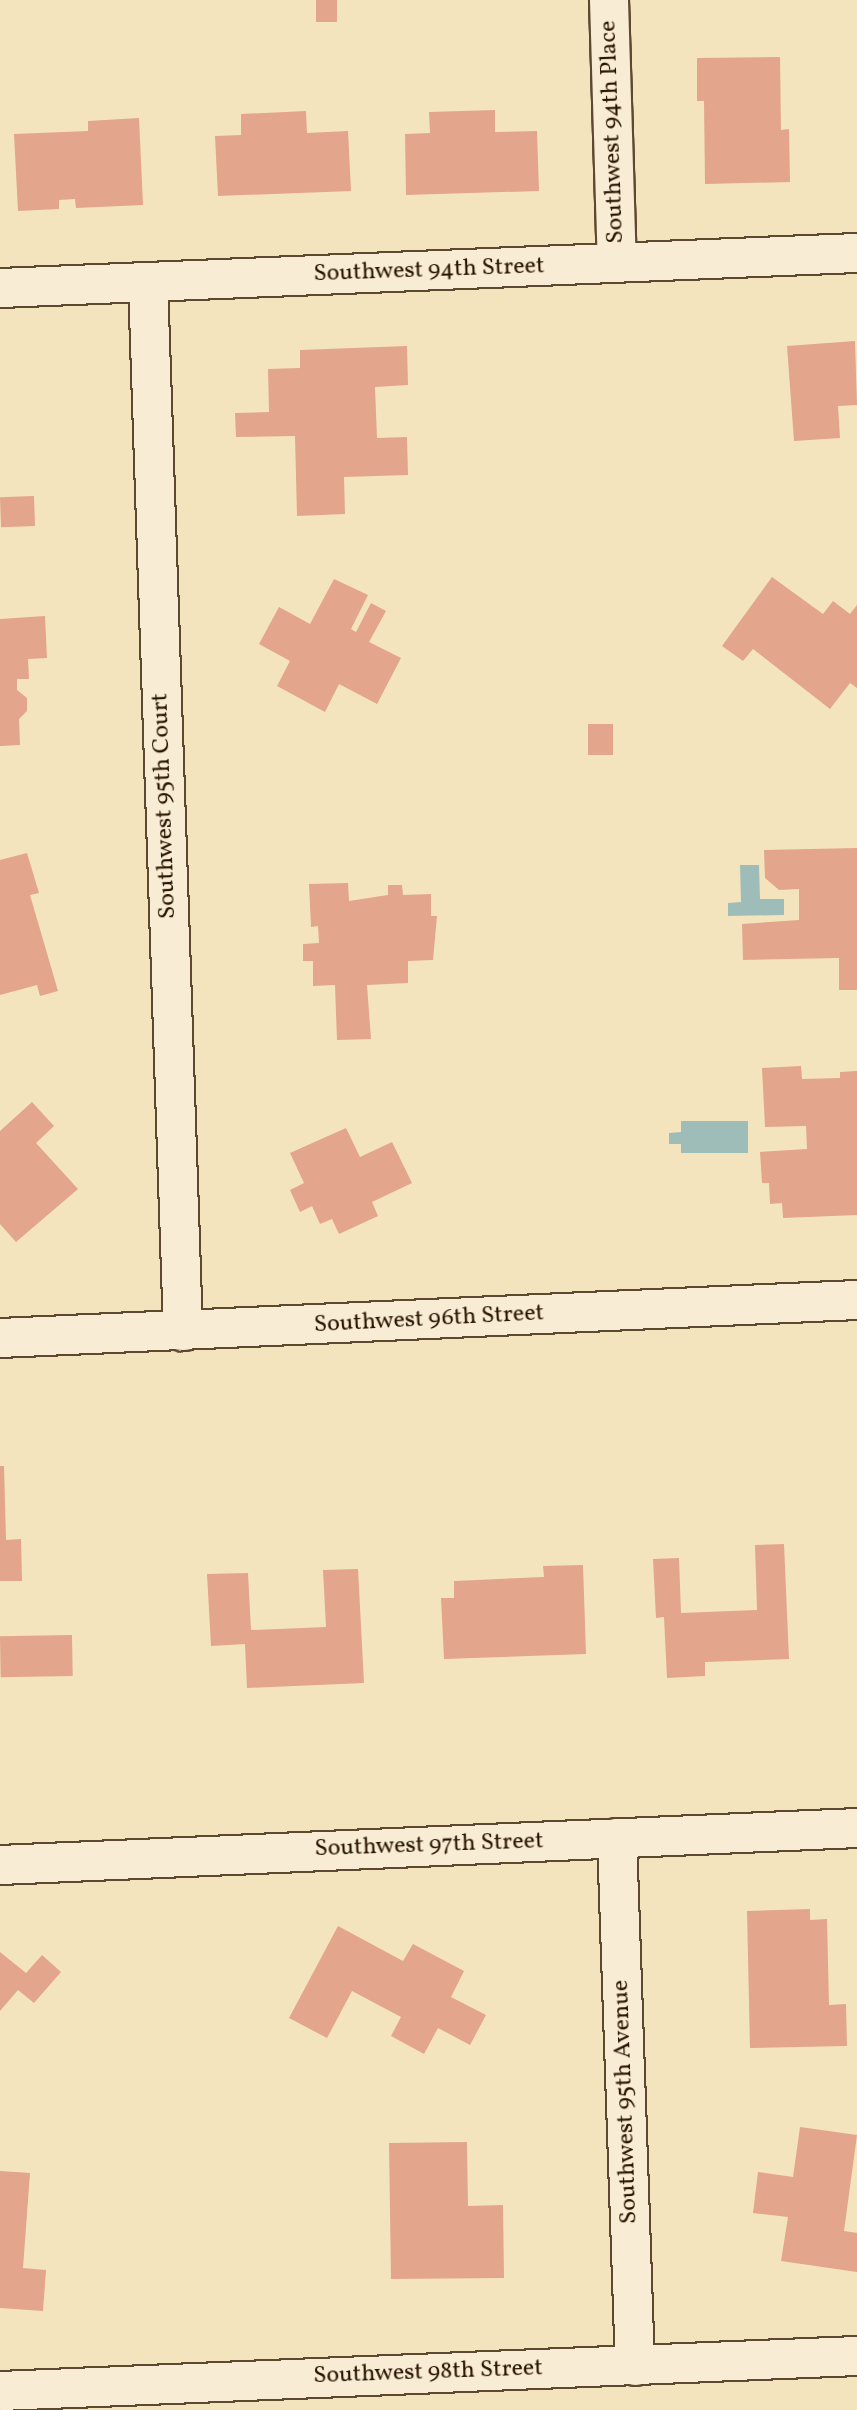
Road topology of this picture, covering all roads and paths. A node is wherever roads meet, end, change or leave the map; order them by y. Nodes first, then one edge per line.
1 (609, 0) edge
2 (857, 253) edge
3 (617, 263) junction
4 (148, 282) junction
5 (0, 288) edge
6 (857, 1300) edge
7 (183, 1331) junction
8 (0, 1338) edge
9 (857, 1828) edge
10 (617, 1838) junction
11 (0, 1865) edge
12 (857, 2356) edge
13 (635, 2366) junction
14 (0, 2391) edge

1 - 3 street, Southwest 94th Place
2 - 3 street, Southwest 94th Street
3 - 4 street, Southwest 94th Street
4 - 5 street, Southwest 94th Street
4 - 7 street, Southwest 95th Court
6 - 7 street, Southwest 96th Street
7 - 8 street, Southwest 96th Street
9 - 10 street, Southwest 97th Street
10 - 11 street, Southwest 97th Street
10 - 13 street, Southwest 95th Avenue
12 - 13 street, Southwest 98th Street
13 - 14 street, Southwest 98th Street

